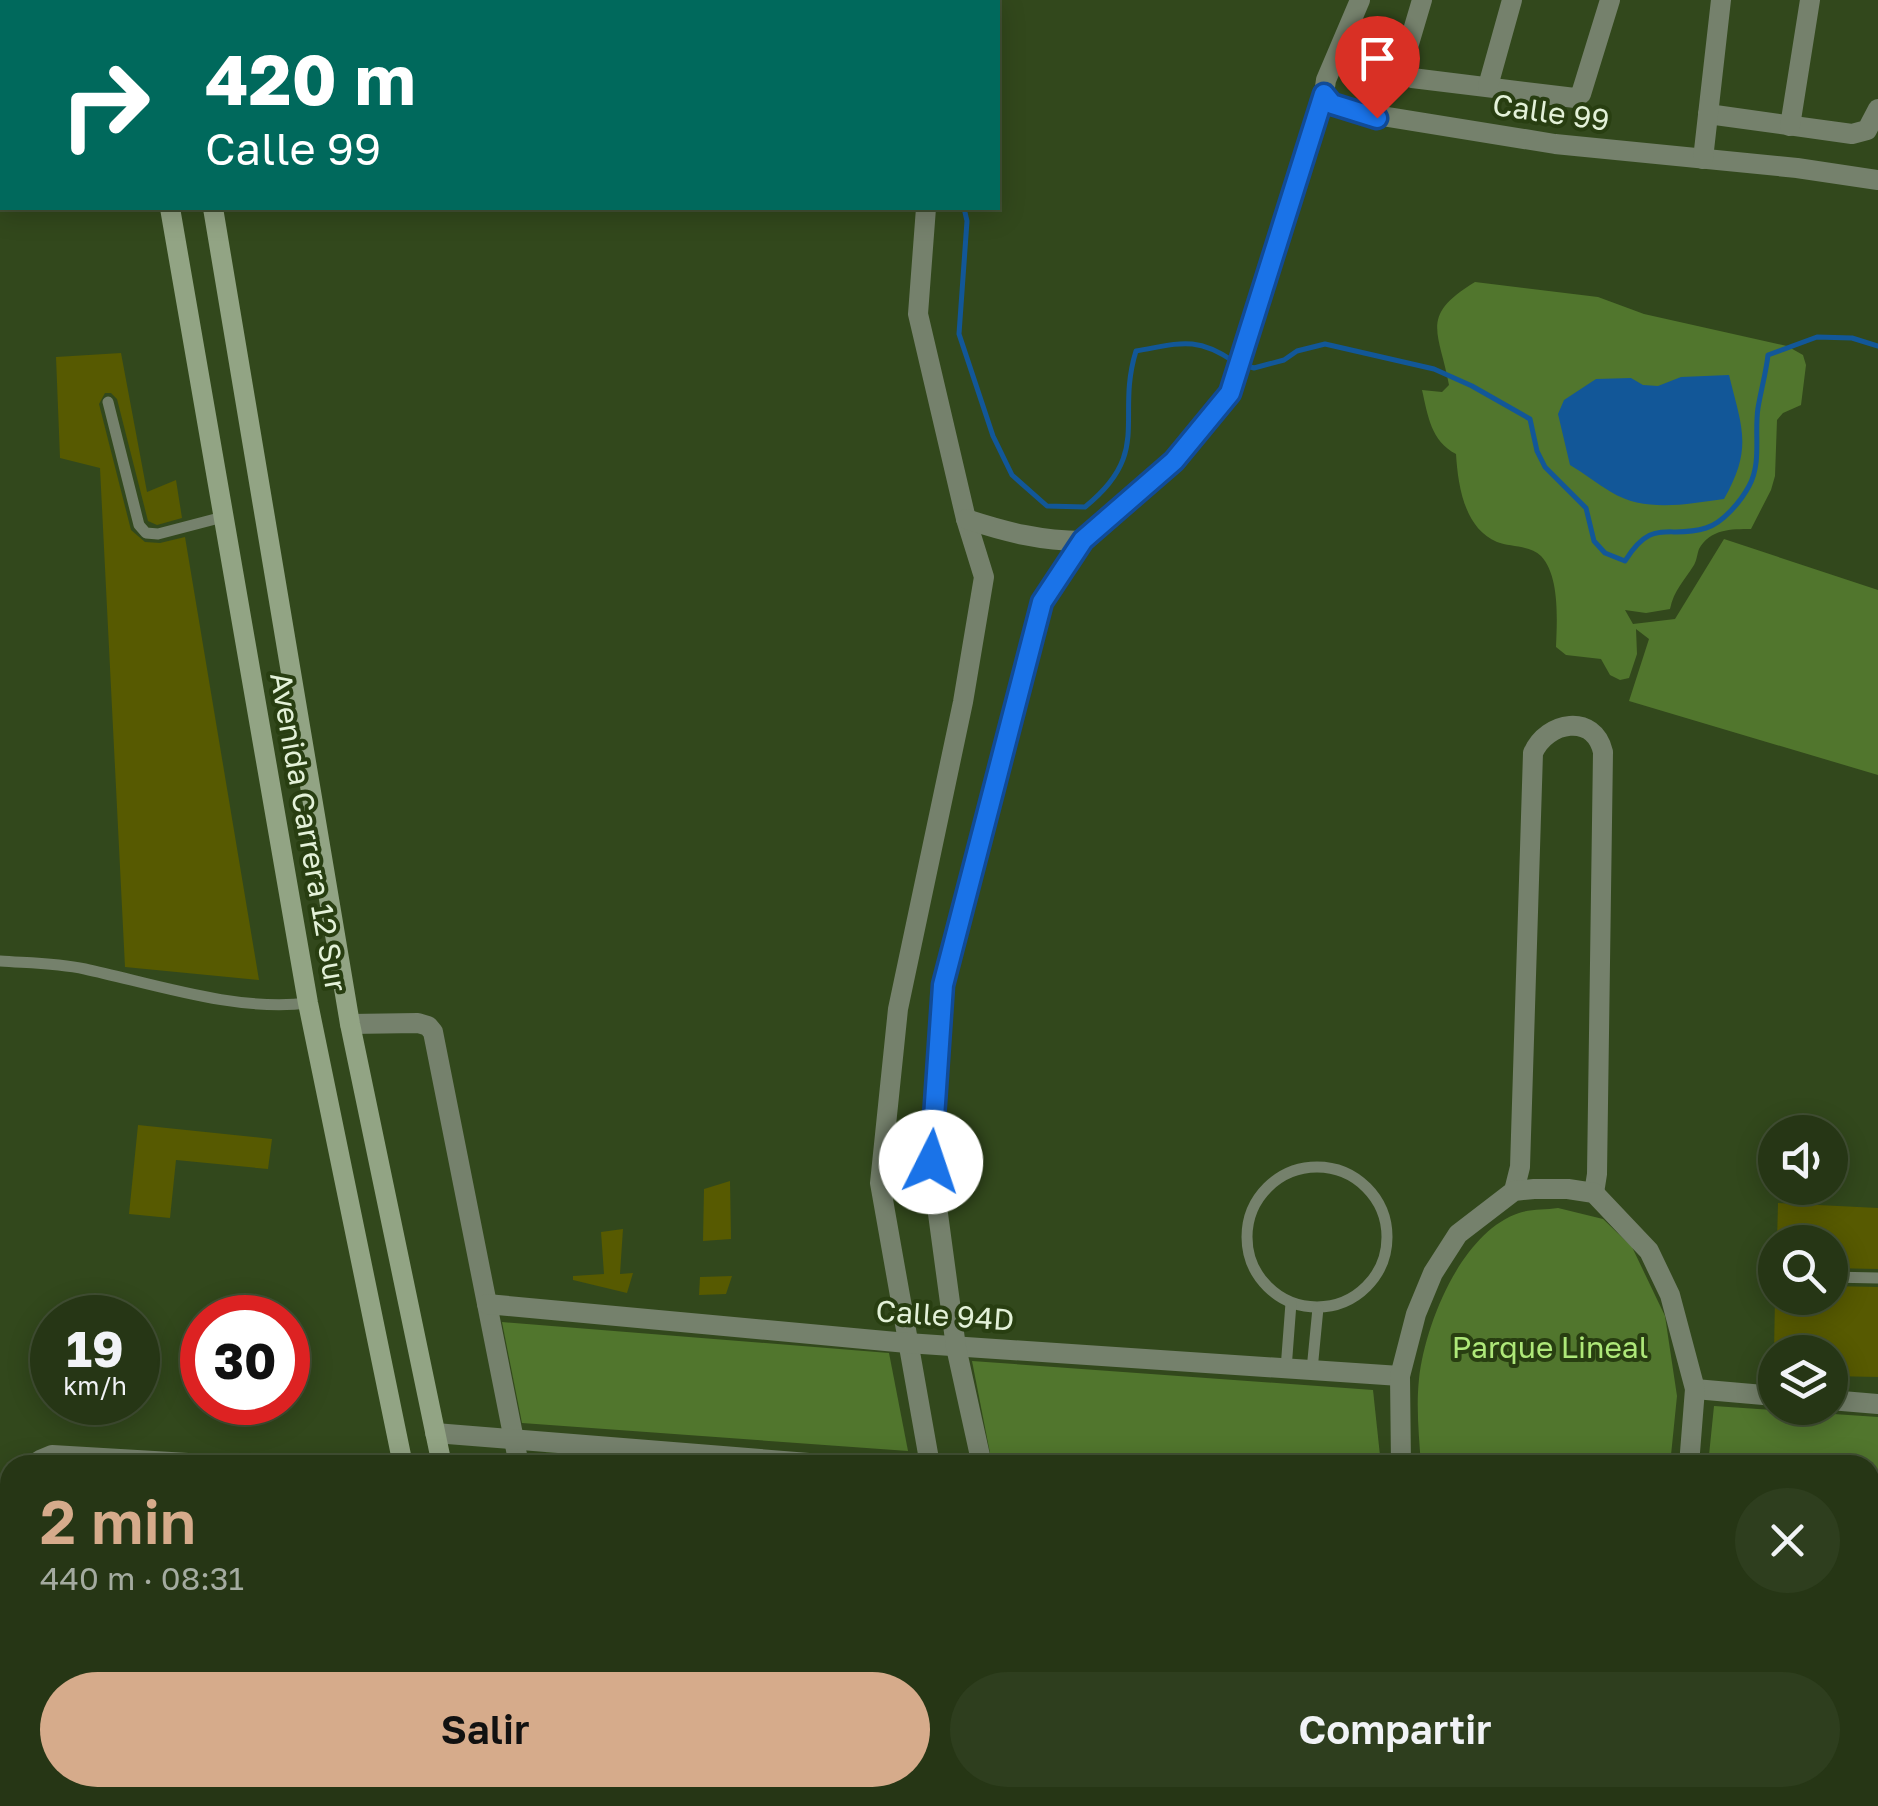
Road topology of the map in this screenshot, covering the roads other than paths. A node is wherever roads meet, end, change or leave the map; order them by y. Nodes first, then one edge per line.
1 (1360, 0) edge
2 (1422, 0) edge
3 (1512, 0) edge
4 (1610, 0) edge
5 (1721, 0) edge
6 (1810, 0) edge
7 (1488, 86) junction
8 (1324, 94) junction
9 (1878, 109) edge
10 (1708, 114) junction
11 (1790, 126) junction
12 (1703, 159) junction
13 (1878, 180) edge
14 (170, 210) edge
15 (213, 210) edge
16 (926, 210) edge
17 (108, 402) dead end
18 (223, 516) junction
19 (966, 519) junction
20 (1083, 540) junction
21 (0, 961) edge
22 (308, 1002) junction
23 (350, 1024) junction
24 (1514, 1190) junction
25 (1594, 1194) junction
26 (1848, 1277) edge
27 (1878, 1278) edge
28 (1292, 1303) junction
29 (487, 1304) junction
30 (1318, 1308) junction
31 (907, 1343) junction
32 (956, 1346) junction
33 (1286, 1368) junction
34 (1312, 1370) junction
35 (1400, 1376) junction
36 (1695, 1390) junction
37 (1758, 1395) edge
38 (1848, 1402) edge
39 (1878, 1404) edge
40 (435, 1433) junction
41 (513, 1439) junction
42 (401, 1455) edge
43 (440, 1455) edge
44 (517, 1455) edge
45 (643, 1455) edge
46 (928, 1455) edge
47 (980, 1455) edge
48 (1401, 1455) edge
49 (1690, 1455) edge

1 - 8 street
2 - 7 street
3 - 7 street
4 - 7 street
5 - 10 street
6 - 11 street
8 - 12 street, Calle 99
8 - 20 street
9 - 11 street
10 - 11 street
10 - 12 street
12 - 13 street, Calle 99
14 - 18 street, Avenida Carrera 12 Sur
15 - 23 street, Avenida Carrera 12 Sur
16 - 19 street
17 - 18 lane
18 - 22 street, Avenida Carrera 12 Sur
19 - 20 street
19 - 31 street
20 - 32 street
21 - 22 lane
22 - 42 street, Avenida Carrera 12 Sur
23 - 29 street
23 - 40 street, Avenida Carrera 12 Sur
24 - 25 street
24 - 25 street
24 - 35 street
25 - 36 street
26 - 27 lane
28 - 30 lane
28 - 30 lane
28 - 33 lane
29 - 31 street, Calle 94D
29 - 41 street
30 - 34 lane
31 - 32 street, Calle 94D
31 - 46 street
32 - 33 street, Calle 94D
32 - 47 street
33 - 34 street, Calle 94D
34 - 35 street, Calle 94D
35 - 48 street
36 - 37 street
36 - 49 street
38 - 39 street
40 - 41 street
40 - 43 street, Avenida Carrera 12 Sur
41 - 44 street
41 - 45 street

